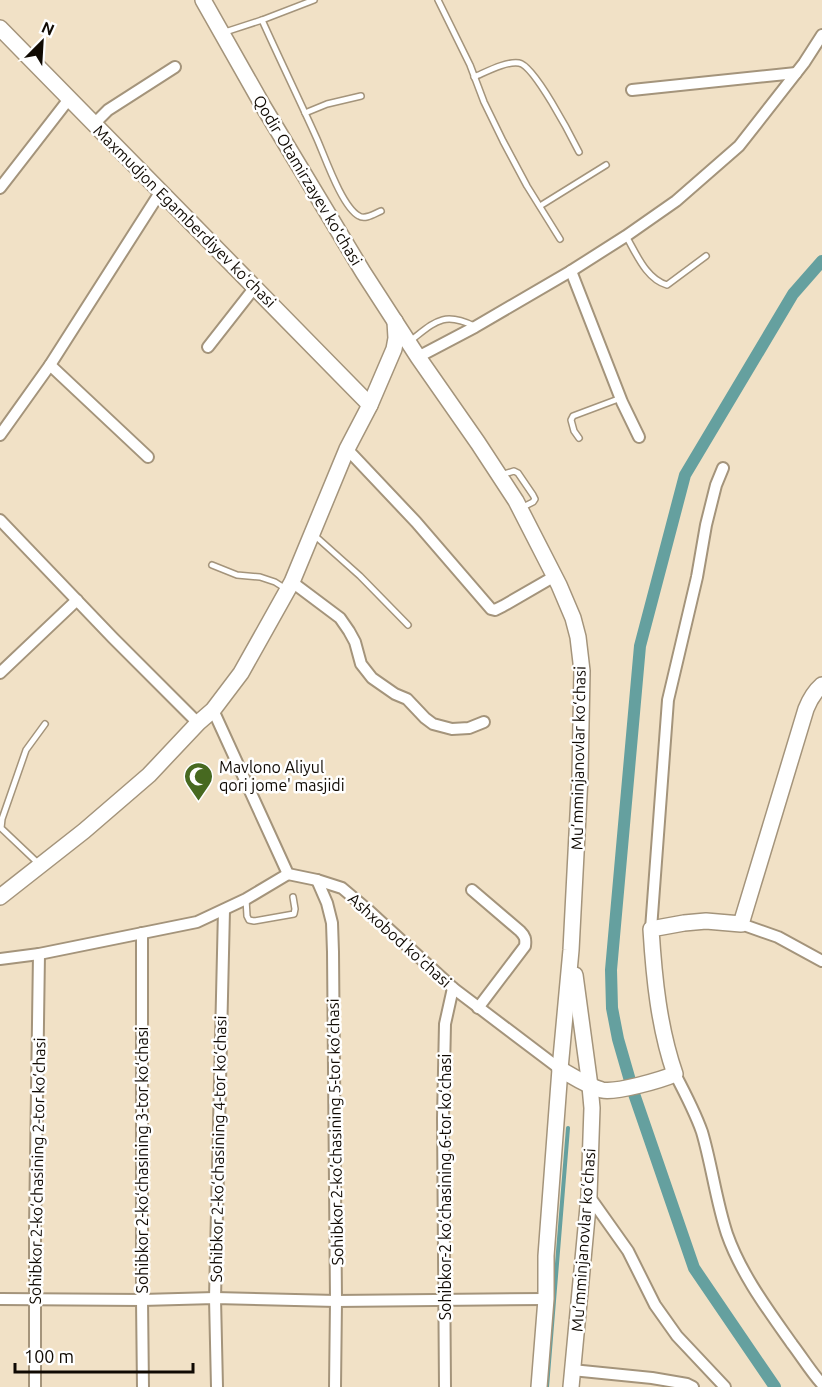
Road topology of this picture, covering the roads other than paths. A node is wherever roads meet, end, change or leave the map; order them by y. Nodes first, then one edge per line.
1 (203, 0) edge
2 (314, 0) edge
3 (438, 0) edge
4 (262, 20) junction
5 (0, 28) edge
6 (222, 33) junction
7 (822, 35) edge
8 (176, 67) dead end
9 (796, 73) junction
10 (474, 77) junction
11 (632, 90) dead end
12 (361, 96) dead end
13 (69, 99) junction
14 (305, 113) junction
15 (94, 124) junction
16 (579, 152) dead end
17 (606, 165) dead end
18 (0, 188) edge
19 (160, 191) junction
20 (540, 206) junction
21 (381, 212) dead end
22 (626, 236) junction
23 (560, 239) dead end
24 (706, 256) dead end
25 (571, 271) junction
26 (255, 287) junction
27 (395, 321) junction
28 (475, 327) junction
29 (409, 342) junction
30 (208, 347) dead end
31 (418, 357) junction
32 (50, 365) junction
33 (621, 398) junction
34 (370, 405) junction
35 (0, 435) edge
36 (639, 437) dead end
37 (579, 438) dead end
38 (347, 449) junction
39 (148, 457) dead end
40 (723, 468) dead end
41 (0, 520) edge
42 (312, 533) junction
43 (212, 565) dead end
44 (555, 576) junction
45 (290, 586) junction
46 (77, 600) junction
47 (408, 625) dead end
48 (2, 666) edge
49 (822, 684) edge
50 (213, 710) junction
51 (484, 722) dead end
52 (198, 723) junction
53 (45, 724) dead end
54 (40, 866) junction
55 (288, 874) junction
56 (317, 880) junction
57 (472, 890) dead end
58 (0, 897) edge
59 (293, 897) dead end
60 (246, 899) junction
61 (224, 910) junction
62 (741, 924) junction
63 (651, 929) junction
64 (142, 933) junction
65 (571, 950) junction
66 (39, 954) junction
67 (0, 959) edge
68 (822, 961) edge
69 (453, 988) junction
70 (478, 1008) junction
71 (560, 1069) junction
72 (675, 1074) junction
73 (590, 1086) junction
74 (589, 1196) junction
75 (215, 1298) junction
76 (0, 1299) edge
77 (444, 1299) junction
78 (546, 1299) junction
79 (35, 1300) junction
80 (142, 1300) junction
81 (336, 1301) junction
82 (572, 1370) junction
83 (822, 1384) edge
84 (689, 1386) edge
85 (35, 1387) edge
86 (143, 1387) edge
87 (217, 1387) edge
88 (335, 1387) edge
89 (444, 1387) edge
90 (539, 1387) edge
91 (571, 1387) edge
92 (725, 1387) edge

1 - 6 main road, Qodir Otamirzayev koʻchasi
2 - 4 lane
3 - 10 lane
4 - 6 lane
4 - 14 lane
5 - 13 main road, Maxmudjon Egamberdiyev koʻchasi
6 - 27 main road, Qodir Otamirzayev koʻchasi
7 - 9 street
8 - 15 street
9 - 11 street
9 - 22 street
10 - 16 lane
10 - 20 lane
12 - 14 lane
13 - 15 main road, Maxmudjon Egamberdiyev koʻchasi
13 - 18 street
14 - 21 lane
15 - 19 main road, Maxmudjon Egamberdiyev koʻchasi
17 - 20 lane
19 - 26 main road, Maxmudjon Egamberdiyev koʻchasi
19 - 32 street
20 - 23 lane
22 - 24 lane
22 - 25 street
25 - 28 street
25 - 33 street
26 - 30 street
26 - 34 main road, Maxmudjon Egamberdiyev koʻchasi
27 - 29 main road, Qodir Otamirzayev koʻchasi
27 - 34 main road
28 - 29 lane
28 - 31 street
29 - 31 main road, Qodir Otamirzayev koʻchasi
31 - 44 main road, Mu’mminjanovlar ko‘chasi
32 - 35 street
32 - 39 street
33 - 36 street
33 - 37 lane
34 - 38 main road
38 - 42 main road
38 - 44 street
40 - 63 street
41 - 46 street
42 - 45 main road
42 - 47 lane
43 - 45 lane
44 - 65 main road, Mu’mminjanovlar ko‘chasi
45 - 50 main road
45 - 51 street
46 - 48 street
46 - 52 street
49 - 62 main road
50 - 52 main road
50 - 55 street
52 - 54 main road
53 - 54 lane
54 - 58 main road
55 - 56 street, Ashxobod ko'chasi
55 - 60 street
56 - 69 street, Ashxobod ko'chasi
56 - 81 street, Sohibkor 2-ko‘chasining 5-tor ko‘chasi
57 - 70 street
59 - 60 lane
60 - 61 street
61 - 64 street
61 - 75 street, Sohibkor 2-ko‘chasining 4-tor ko‘chasi
62 - 63 main road
62 - 68 street
63 - 72 main road
64 - 66 street
64 - 80 street, Sohibkor 2-ko‘chasining 3-tor ko‘chasi
65 - 71 main road, Mu’mminjanovlar ko‘chasi
65 - 73 main road, Mu’mminjanovlar ko‘chasi
66 - 67 street
66 - 79 street, Sohibkor 2-ko‘chasining 2-tor ko‘chasi
69 - 70 street, Ashxobod ko'chasi
69 - 77 street, Sohibkor-2 ko‘chasining 6-tor ko‘chasi
70 - 71 street, Ashxobod ko'chasi
71 - 73 main road
71 - 78 main road, Mu’mminjanovlar ko‘chasi
72 - 73 main road
72 - 83 street
73 - 74 main road, Mu’mminjanovlar ko‘chasi
74 - 82 main road, Mu’mminjanovlar ko‘chasi
74 - 92 street
75 - 80 street
75 - 81 street
75 - 87 street, Sohibkor 2-ko‘chasining 4-tor ko‘chasi
76 - 79 street
77 - 78 street
77 - 81 street
77 - 89 street, Sohibkor-2 ko‘chasining 6-tor ko‘chasi
78 - 90 main road, Mu’mminjanovlar ko‘chasi
79 - 80 street
79 - 85 street, Sohibkor 2-ko‘chasining 2-tor ko‘chasi
80 - 86 street, Sohibkor 2-ko‘chasining 3-tor ko‘chasi
81 - 88 street, Sohibkor 2-ko‘chasining 5-tor ko‘chasi
82 - 84 street
82 - 91 main road, Mu’mminjanovlar ko‘chasi

